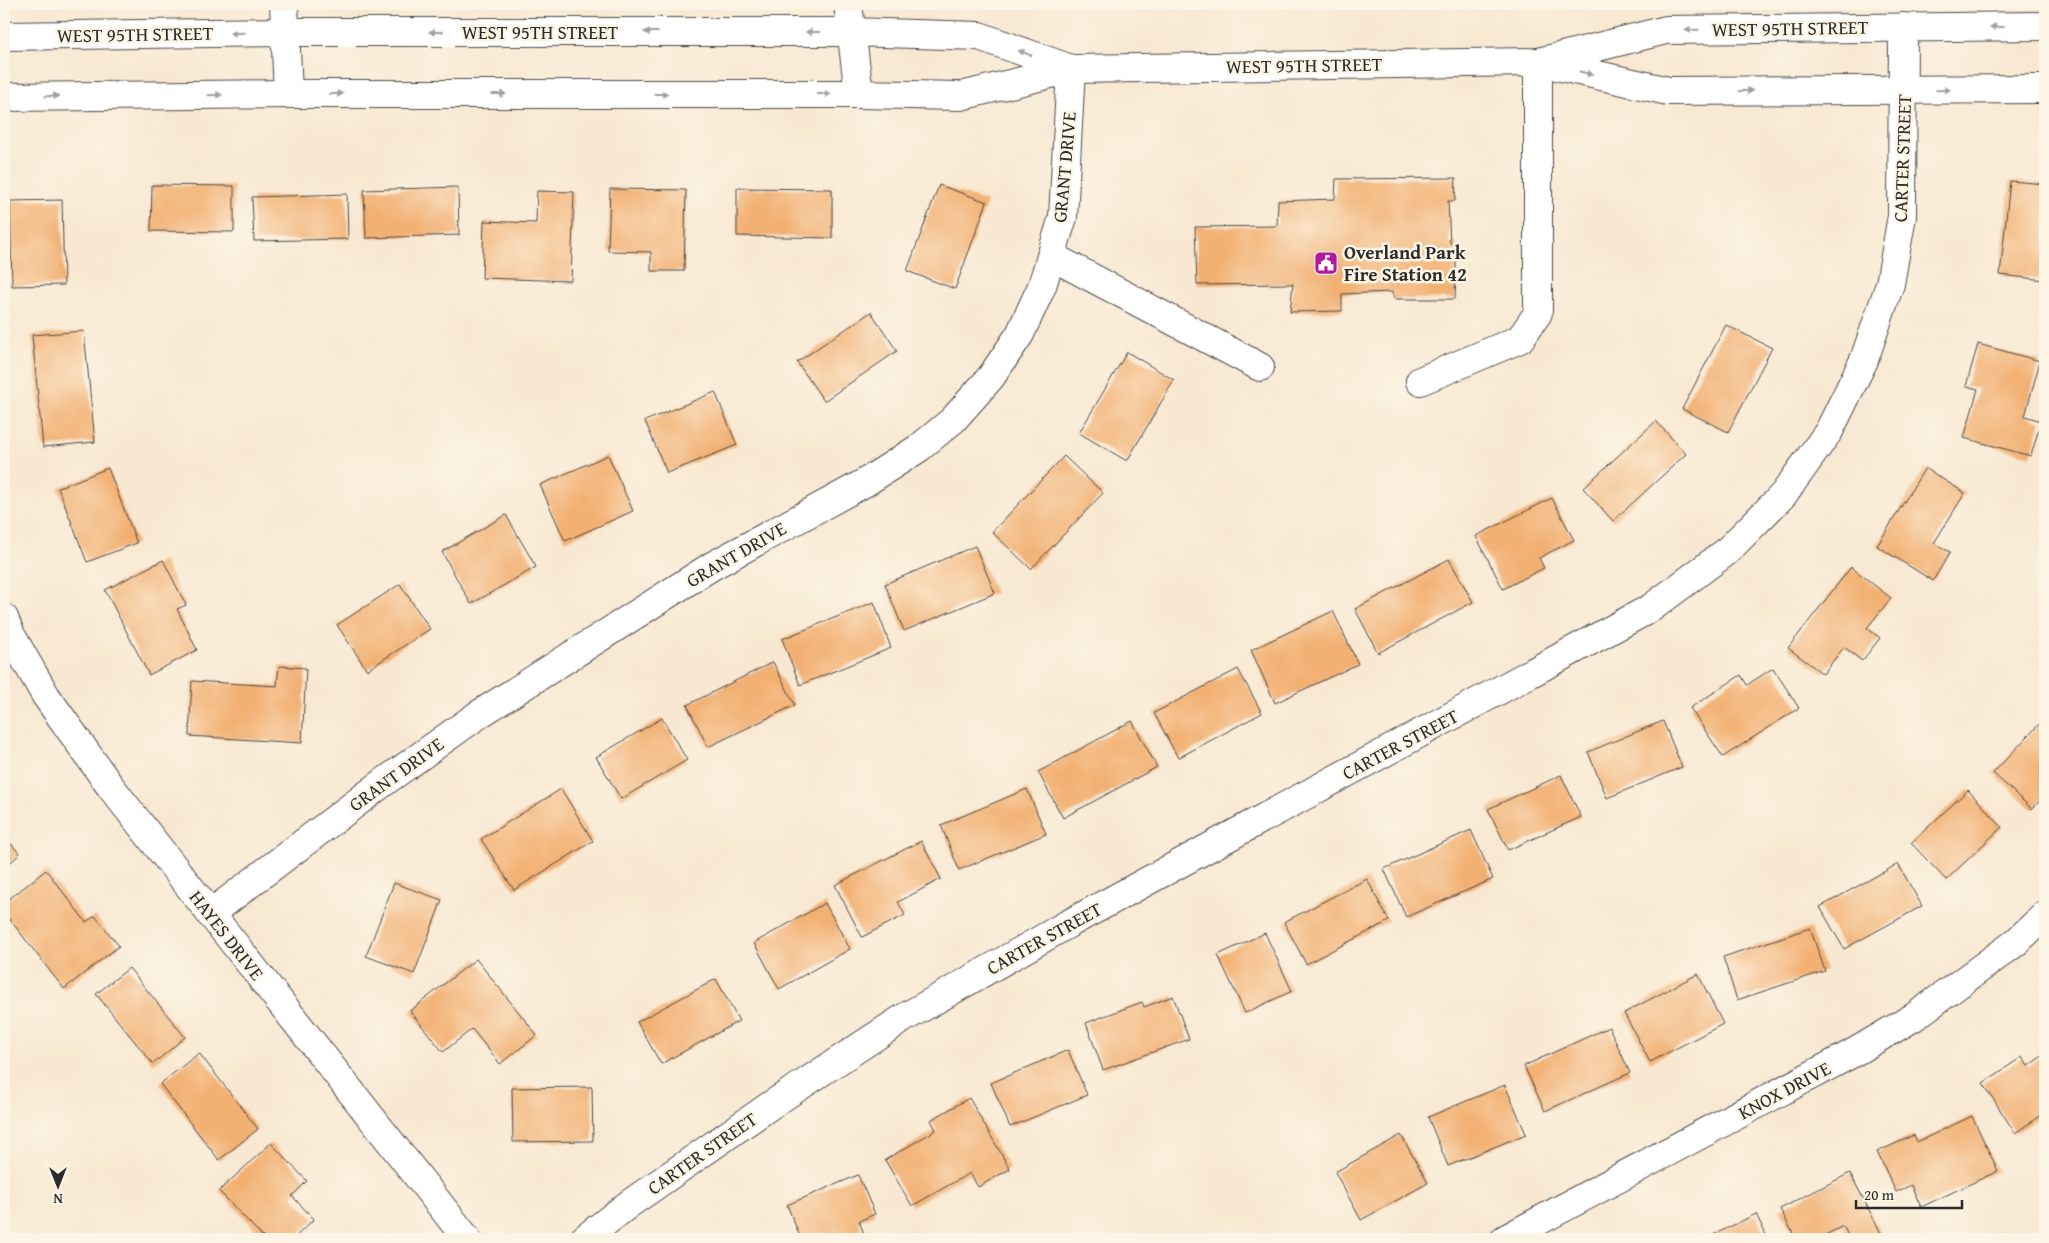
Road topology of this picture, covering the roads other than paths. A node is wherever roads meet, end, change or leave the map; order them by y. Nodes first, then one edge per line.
1 (284, 4) edge
2 (848, 4) edge
3 (2045, 26) edge
4 (1903, 27) junction
5 (286, 32) junction
6 (851, 32) junction
7 (4, 36) edge
8 (1538, 62) junction
9 (1071, 69) junction
10 (2045, 89) edge
11 (1904, 90) junction
12 (288, 94) junction
13 (859, 94) junction
14 (4, 97) edge
15 (1051, 256) junction
16 (1260, 367) dead end
17 (1420, 380) dead end
18 (4, 618) edge
19 (210, 914) junction
20 (2045, 915) edge
21 (467, 1239) edge
22 (584, 1239) edge
23 (1505, 1239) edge

1 - 5 street
2 - 6 street
3 -> 4 street, WEST 95TH STREET
4 -> 8 street, WEST 95TH STREET
4 - 11 street, CARTER STREET
6 -> 5 street, WEST 95TH STREET
5 -> 7 street, WEST 95TH STREET
5 - 12 street
9 -> 6 street, WEST 95TH STREET
6 - 13 street
8 - 9 street, WEST 95TH STREET
8 -> 11 street, WEST 95TH STREET
8 - 17 street
9 - 13 street, WEST 95TH STREET
9 - 15 street, GRANT DRIVE
11 -> 10 street, WEST 95TH STREET
11 - 22 street, CARTER STREET
12 -> 13 street, WEST 95TH STREET
14 -> 12 street, WEST 95TH STREET
15 - 16 street
15 - 19 street, GRANT DRIVE
18 - 19 street, HAYES DRIVE
19 - 21 street, HAYES DRIVE
20 - 23 street, KNOX DRIVE

